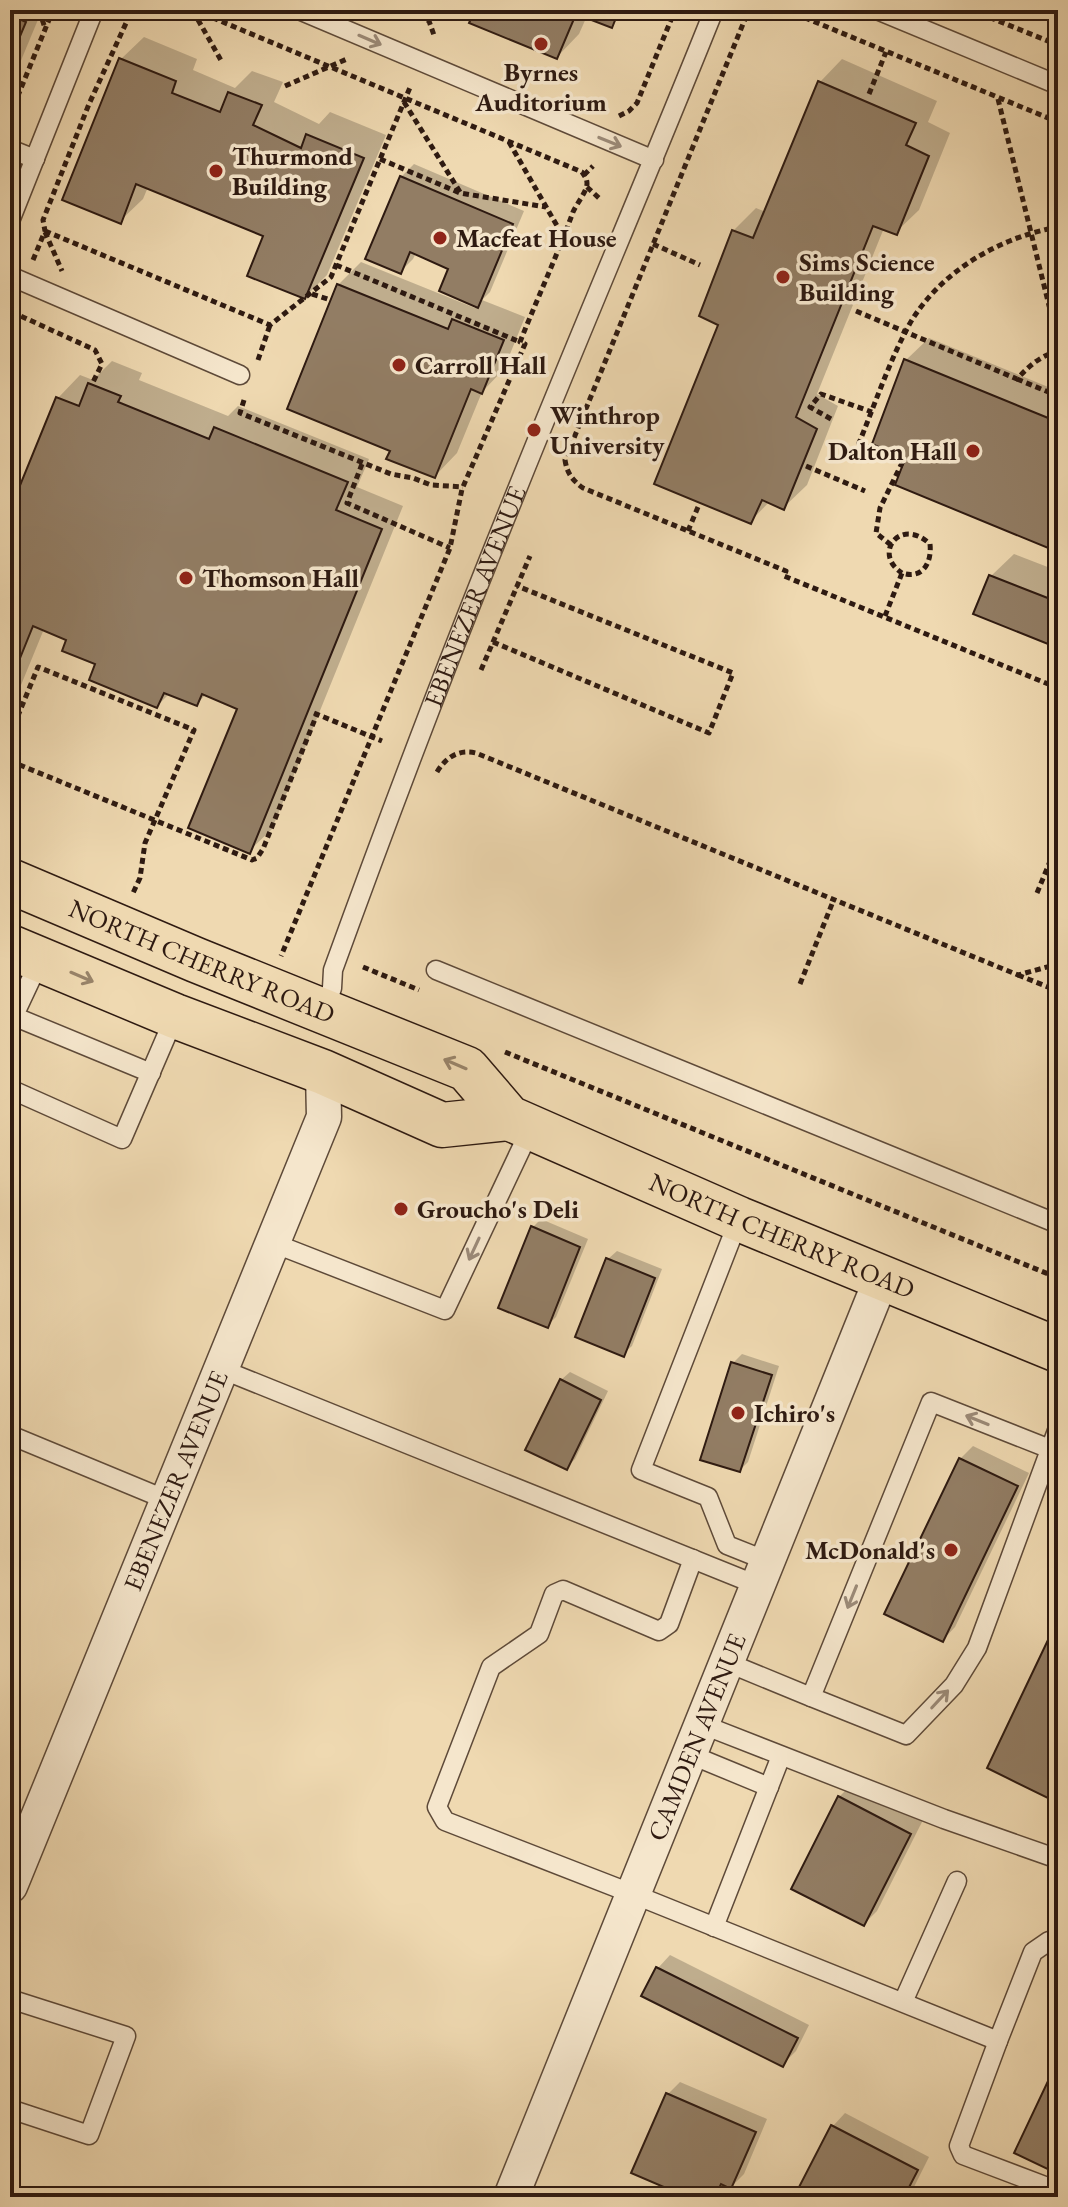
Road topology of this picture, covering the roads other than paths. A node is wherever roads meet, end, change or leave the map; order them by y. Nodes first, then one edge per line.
1 (94, 10) edge
2 (299, 10) edge
3 (714, 10) edge
4 (877, 10) edge
5 (1058, 85) edge
6 (10, 149) edge
7 (35, 159) junction
8 (654, 160) junction
9 (10, 221) edge
10 (10, 276) edge
11 (244, 382) road end
12 (10, 881) edge
13 (25, 954) edge
14 (436, 970) dead end
15 (324, 1011) junction
16 (175, 1016) junction
17 (12, 1020) edge
18 (323, 1072) junction
19 (151, 1073) junction
20 (10, 1089) edge
21 (520, 1123) junction
22 (739, 1219) junction
23 (1058, 1224) edge
24 (273, 1243) junction
25 (882, 1277) junction
26 (1058, 1350) edge
27 (221, 1369) junction
28 (1058, 1428) edge
29 (10, 1435) edge
30 (1050, 1449) junction
31 (167, 1500) junction
32 (693, 1559) junction
33 (762, 1573) junction
34 (726, 1662) junction
35 (811, 1697) junction
36 (695, 1739) junction
37 (781, 1756) junction
38 (769, 1787) junction
39 (1058, 1859) edge
40 (957, 1881) dead end
41 (10, 1886) edge
42 (633, 1894) junction
43 (714, 1927) junction
44 (1058, 1944) edge
45 (10, 1999) edge
46 (903, 2002) junction
47 (998, 2041) junction
48 (10, 2109) edge
49 (1058, 2191) edge
50 (511, 2197) edge

1 - 7 lane
2 -> 8 lane
3 - 8 lane, EBENEZER AVENUE
4 - 5 lane
6 - 7 lane
7 - 9 lane
8 - 15 lane, EBENEZER AVENUE
10 - 11 lane
12 - 15 main road, NORTH CHERRY ROAD
13 -> 16 main road, NORTH CHERRY ROAD
13 - 17 lane
14 - 23 lane
21 -> 15 main road, NORTH CHERRY ROAD
16 - 18 main road, NORTH CHERRY ROAD
16 - 19 lane
17 - 19 lane
18 - 21 main road, NORTH CHERRY ROAD
18 - 24 street, EBENEZER AVENUE
19 - 20 lane
21 - 22 main road, NORTH CHERRY ROAD
21 -> 24 lane
22 - 25 main road, NORTH CHERRY ROAD
22 - 33 lane
24 - 27 street, EBENEZER AVENUE
25 - 26 main road, NORTH CHERRY ROAD
25 - 33 street, CAMDEN AVENUE
27 - 31 street, EBENEZER AVENUE
27 - 32 lane
28 - 30 lane
29 - 31 lane
35 -> 30 lane
30 -> 35 lane
31 - 41 street, EBENEZER AVENUE
32 - 33 lane
32 - 42 lane
33 - 34 street, CAMDEN AVENUE
34 - 35 lane
34 - 36 street, CAMDEN AVENUE
36 - 37 lane
36 - 38 lane
36 - 42 street, CAMDEN AVENUE
37 - 38 lane
37 - 39 lane
38 - 43 lane
40 - 46 lane
42 - 43 lane
42 - 50 street, CAMDEN AVENUE
43 - 46 lane
44 - 47 lane
45 - 48 lane
46 - 47 lane
47 - 49 lane

